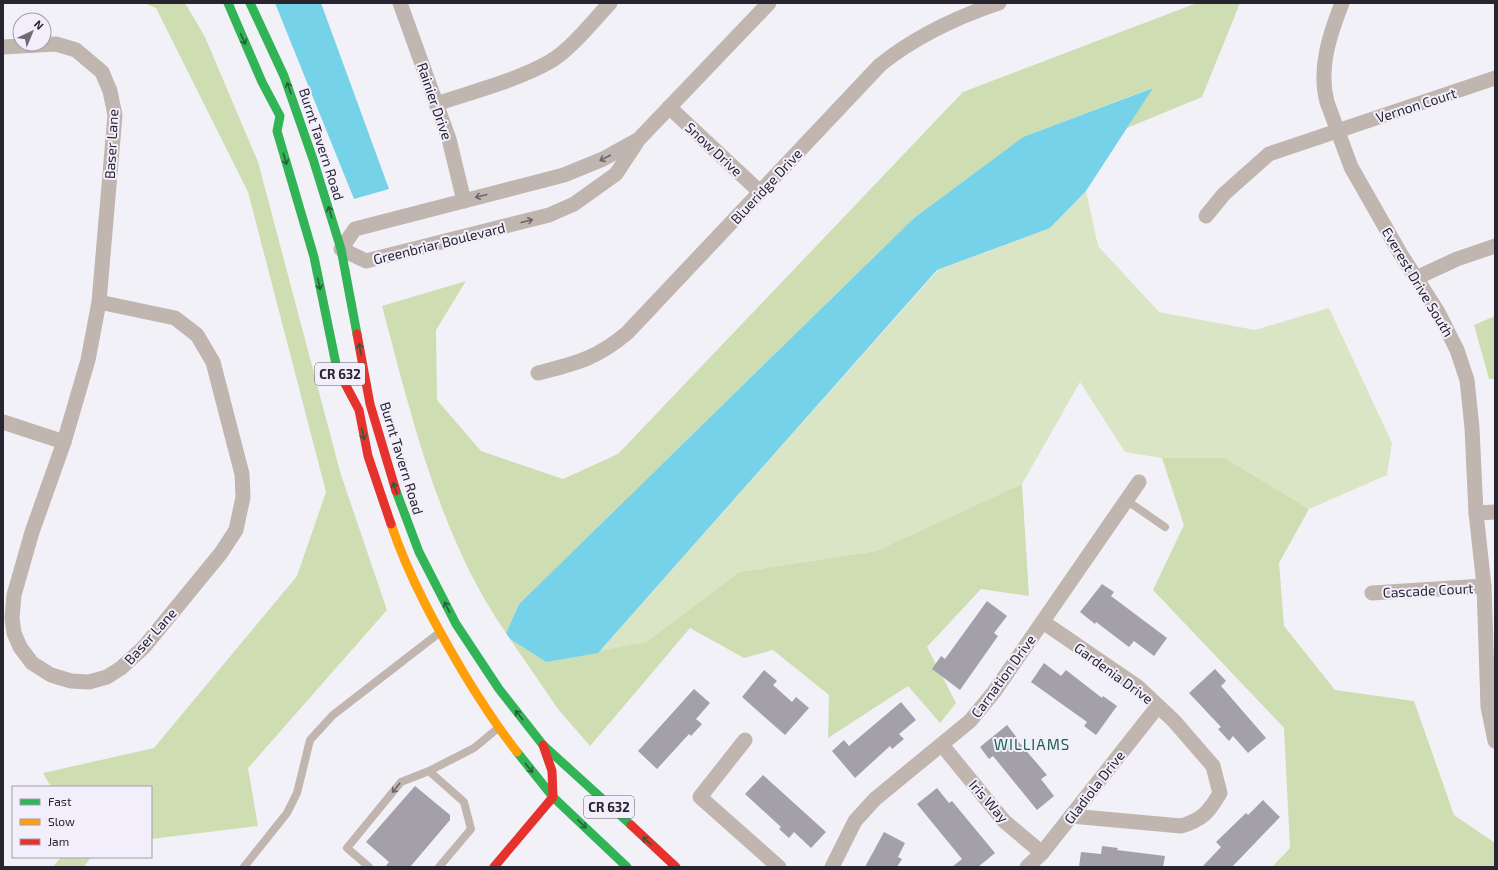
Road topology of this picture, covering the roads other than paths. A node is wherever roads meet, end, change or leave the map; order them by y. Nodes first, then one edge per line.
1 (228, 3) edge
2 (250, 3) edge
3 (400, 3) edge
4 (610, 3) edge
5 (769, 3) edge
6 (999, 3) edge
7 (1342, 3) edge
8 (3, 47) edge
9 (1495, 78) edge
10 (436, 104) junction
11 (669, 107) junction
12 (280, 116) junction
13 (289, 127) dead end
14 (1337, 130) junction
15 (639, 139) junction
16 (760, 192) junction
17 (464, 201) junction
18 (1206, 216) dead end
19 (336, 244) junction
20 (1495, 246) edge
21 (335, 267) dead end
22 (1416, 278) junction
23 (99, 302) junction
24 (351, 373) dead end
25 (538, 373) dead end
26 (359, 410) junction
27 (3, 422) edge
28 (64, 442) junction
29 (1139, 482) dead end
30 (1126, 500) junction
31 (1495, 512) edge
32 (1476, 513) junction
33 (1165, 527) dead end
34 (1484, 586) junction
35 (1372, 593) dead end
36 (1043, 622) junction
37 (440, 633) junction
38 (1491, 665) edge
39 (1158, 706) junction
40 (498, 729) junction
41 (745, 740) dead end
42 (1495, 742) edge
43 (942, 744) junction
44 (543, 745) junction
45 (430, 771) junction
46 (554, 797) junction
47 (1071, 816) junction
48 (1042, 853) junction
49 (244, 867) edge
50 (369, 867) edge
51 (439, 867) edge
52 (494, 867) edge
53 (627, 867) edge
54 (676, 867) edge
55 (779, 867) edge
56 (832, 867) edge
57 (1028, 867) edge

1 -> 12 main road
19 -> 2 main road, Burnt Tavern Road / CR 632
3 - 10 street, Rainier Drive
4 - 10 street
5 - 11 street, Greenbriar Boulevard
6 - 16 street, Blueridge Drive
7 - 14 street, Everest Drive South
8 - 23 street, Baser Lane
9 - 14 street, Vernon Court
10 - 17 street, Rainier Drive
11 - 15 street, Greenbriar Boulevard
11 - 16 street, Snow Drive
12 - 13 main road
12 -> 26 main road, Burnt Tavern Road / CR 632
14 - 18 street, Vernon Court
14 - 22 street, Everest Drive South
15 -> 17 street, Greenbriar Boulevard
19 -> 15 street, Greenbriar Boulevard
16 - 25 street, Blueridge Drive
17 - 19 street, Greenbriar Boulevard
19 - 21 main road
44 -> 19 main road, Burnt Tavern Road / CR 632
20 - 22 street
22 - 32 street, Everest Drive South
23 - 28 street, Baser Lane
23 - 28 street, Baser Lane
24 - 26 main road
26 -> 37 main road, Burnt Tavern Road / CR 632
27 - 28 street
29 - 30 street, Carnation Drive
30 - 33 lane
30 - 36 street, Carnation Drive
31 - 32 street
32 - 34 street, Everest Drive South
34 - 35 street, Cascade Court
34 - 38 street, Everest Drive South
36 - 39 street, Gardenia Drive
36 - 43 street, Carnation Drive
37 - 40 main road, Burnt Tavern Road / CR 632
37 - 49 lane
38 - 42 street, Everest Drive South
39 - 47 street, Gladiola Drive
39 - 47 street, Gardenia Drive
40 - 45 lane
40 -> 46 main road, Burnt Tavern Road / CR 632
41 - 55 street
43 - 48 street, Iris Way
43 - 56 street, Carnation Drive
44 - 46 main road
54 -> 44 main road, Burnt Tavern Road / CR 632
45 -> 50 lane
45 - 51 lane
46 - 52 main road
46 -> 53 main road, Burnt Tavern Road / CR 632
47 - 48 street, Gladiola Drive
48 - 57 street, Gladiola Drive

